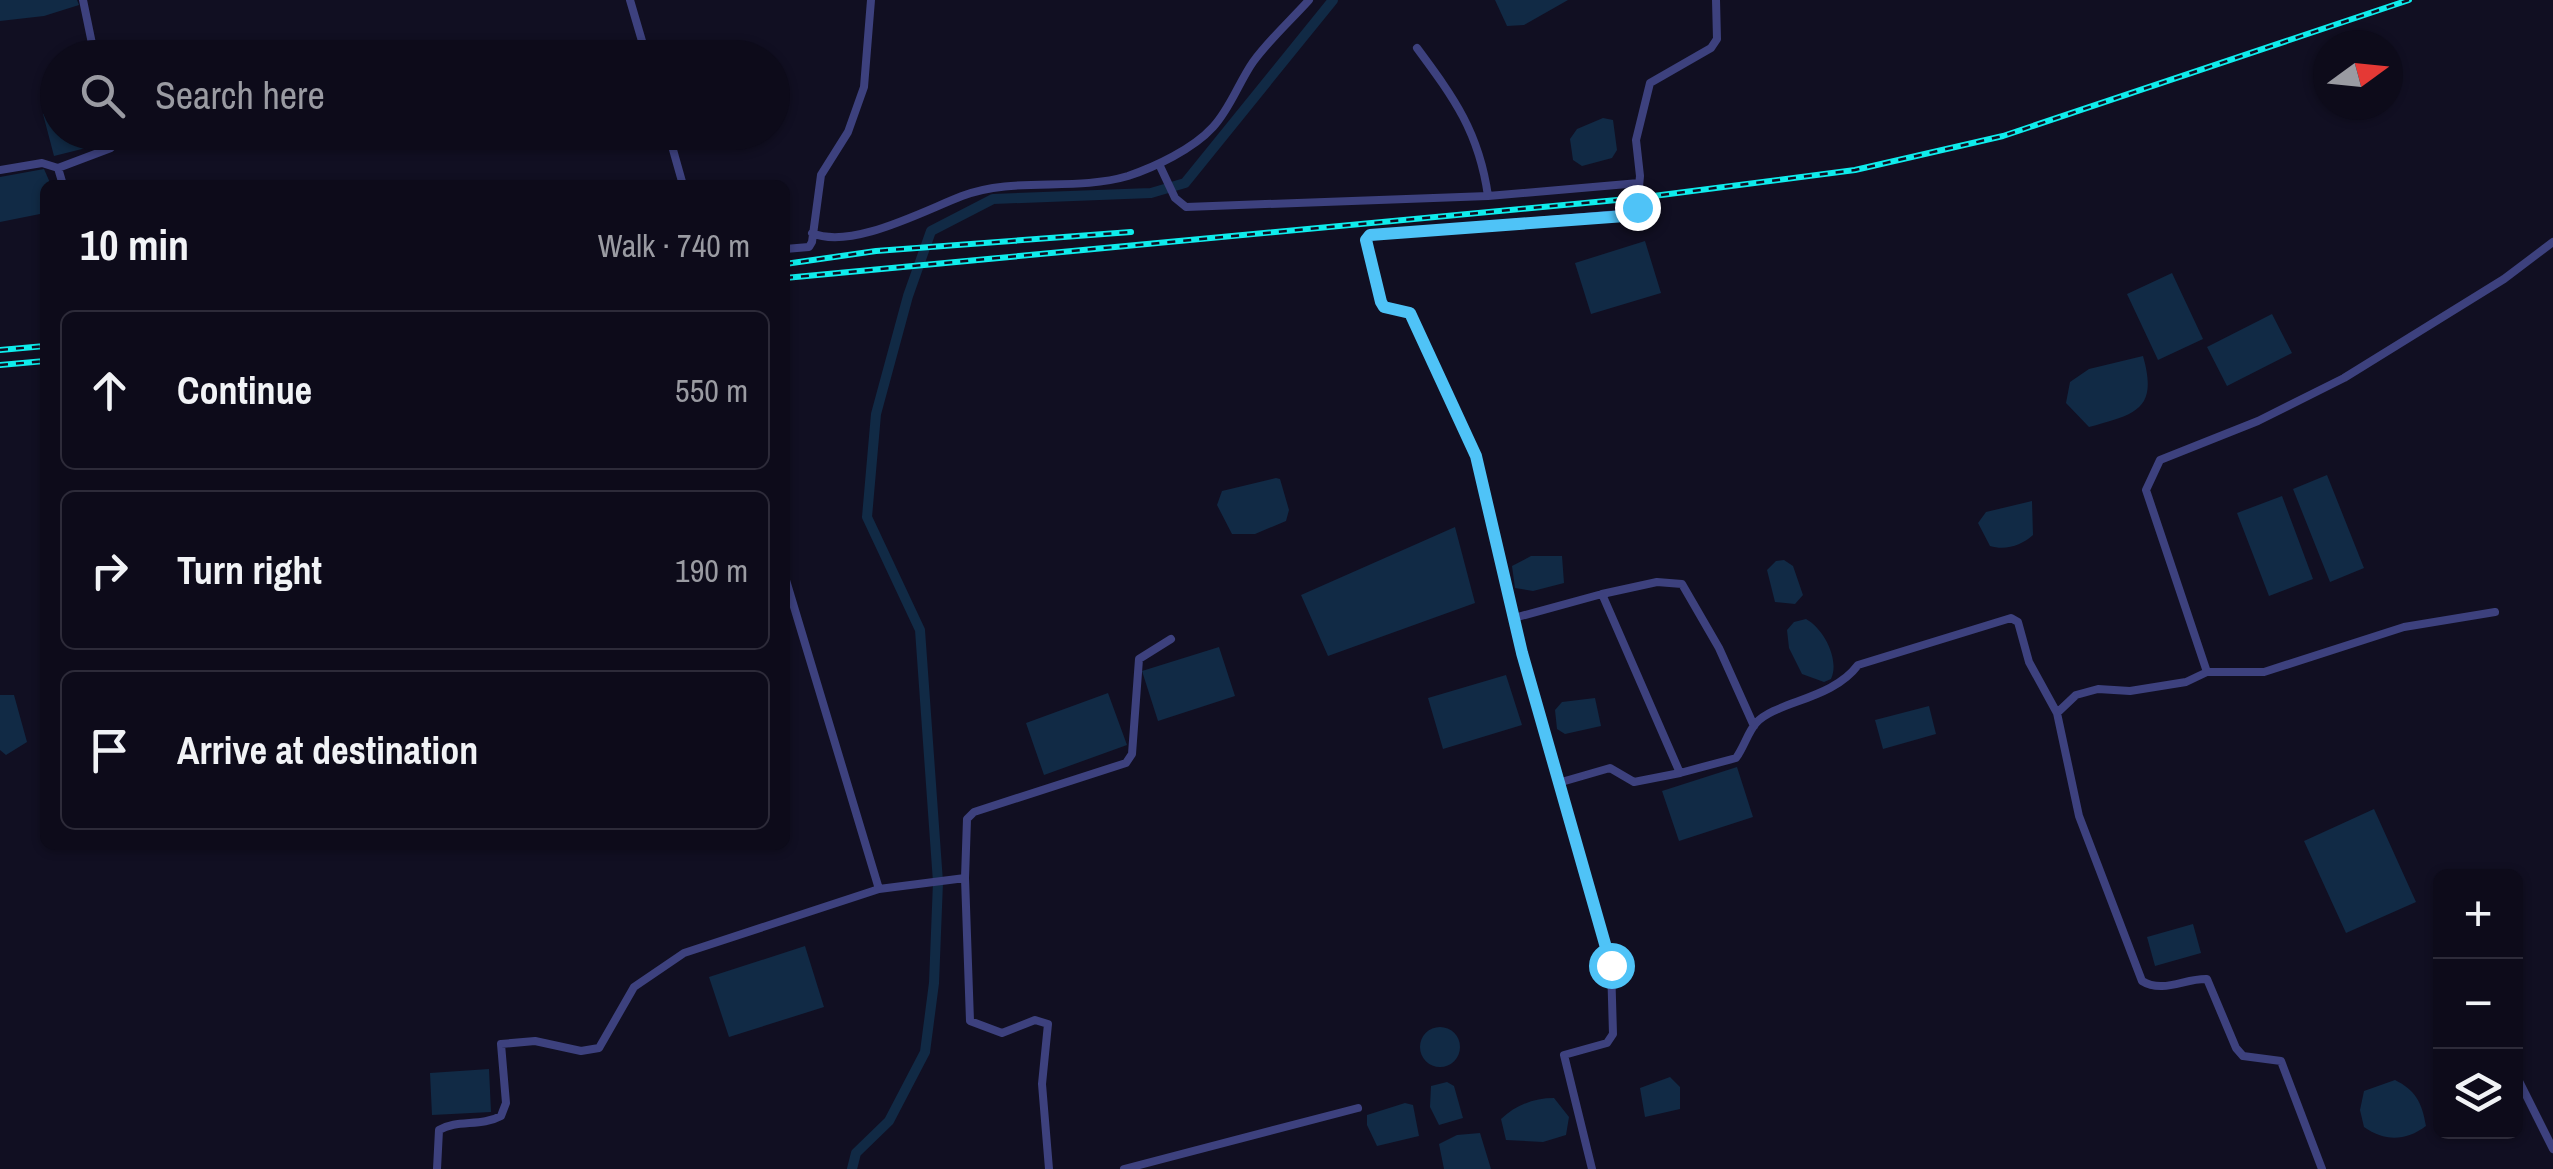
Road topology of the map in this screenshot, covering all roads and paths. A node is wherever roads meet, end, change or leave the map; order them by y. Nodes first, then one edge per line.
1 (84, 0) edge
2 (630, 0) edge
3 (871, 0) edge
4 (1309, 0) edge
5 (1716, 0) edge
6 (92, 40) edge
7 (642, 40) edge
8 (1418, 48) dead end
9 (105, 150) edge
10 (673, 150) edge
11 (1159, 164) junction
12 (58, 168) junction
13 (0, 170) edge
14 (62, 180) edge
15 (682, 180) edge
16 (1639, 183) junction
17 (1488, 196) junction
18 (812, 234) junction
19 (2553, 242) edge
20 (790, 249) edge
21 (790, 594) edge
22 (1602, 594) junction
23 (2495, 612) dead end
24 (1514, 618) junction
25 (1171, 639) dead end
26 (2207, 672) junction
27 (2057, 714) junction
28 (1754, 726) junction
29 (1680, 773) junction
30 (1558, 783) junction
31 (962, 878) junction
32 (879, 888) junction
33 (2523, 1089) edge
34 (1358, 1108) dead end
35 (2553, 1149) edge
36 (437, 1169) edge
37 (1049, 1169) edge
38 (1124, 1169) edge
39 (1592, 1169) edge
40 (2322, 1169) edge

1 - 6 street
2 - 7 street
3 - 18 street
4 - 11 street
5 - 16 street
8 - 17 street
9 - 12 street
10 - 15 street
11 - 17 street
11 - 18 street
12 - 13 street
12 - 14 street
16 - 17 street
16 - 24 street
18 - 20 street
19 - 26 street
21 - 32 street
22 - 24 street
22 - 28 street
22 - 29 street
23 - 26 street
24 - 30 street
25 - 31 street
26 - 27 street
27 - 28 street
27 - 40 street
28 - 29 street
29 - 30 street
30 - 39 street
31 - 32 street
31 - 37 street
32 - 36 street
33 - 35 street
34 - 38 street

